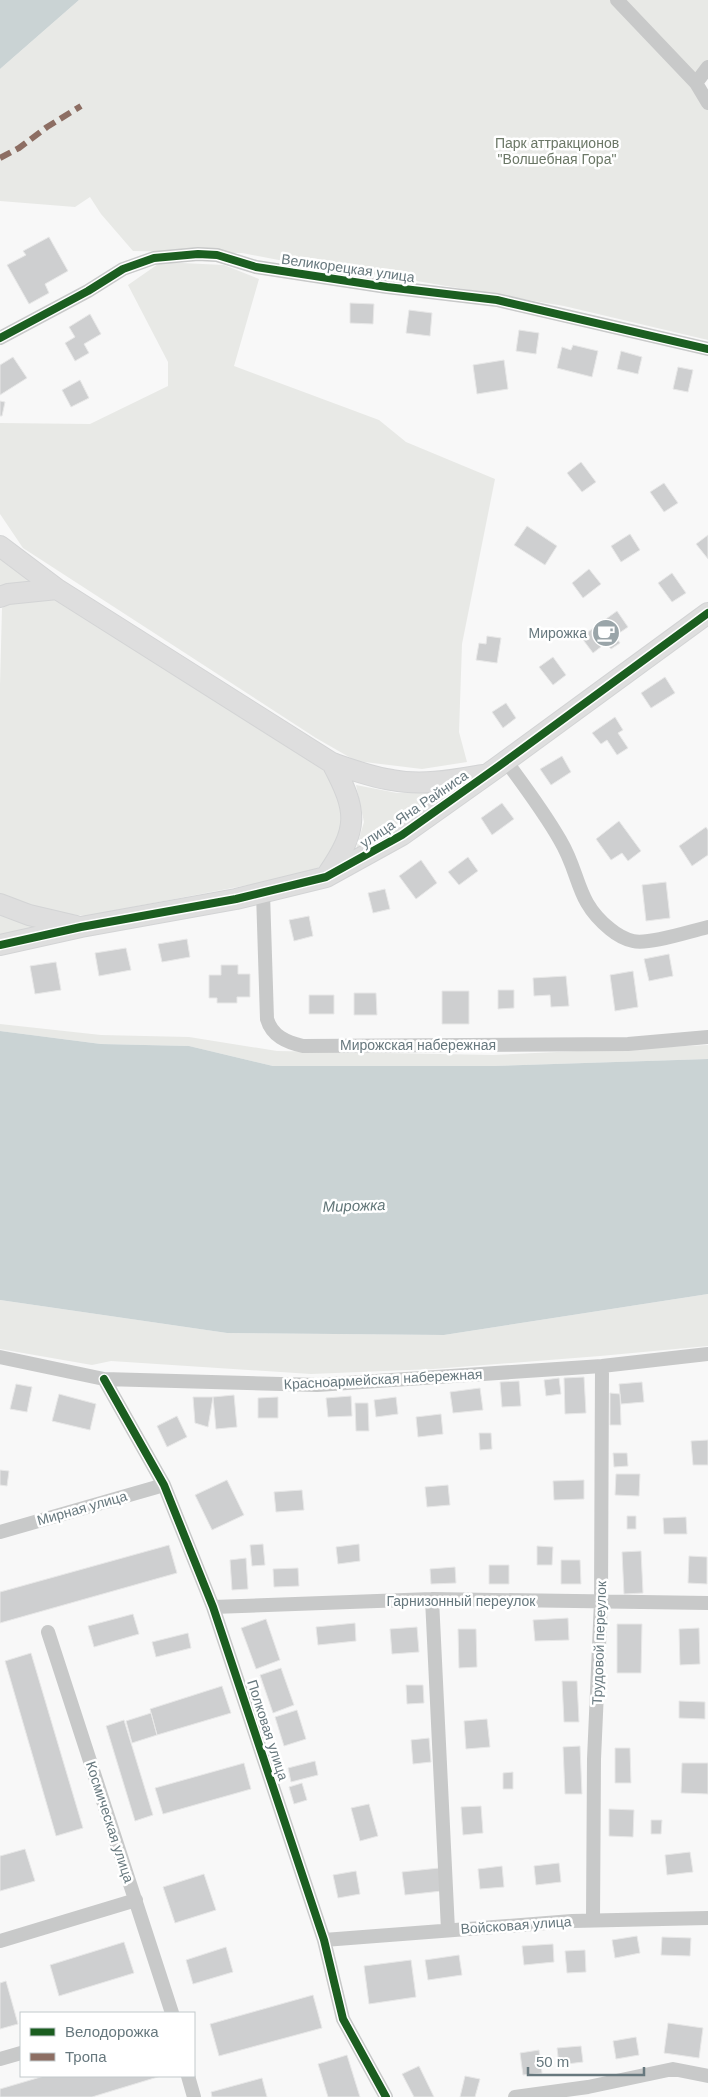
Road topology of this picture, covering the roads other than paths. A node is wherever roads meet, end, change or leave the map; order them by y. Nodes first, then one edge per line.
1 (618, 0) edge
2 (708, 67) edge
3 (696, 83) junction
4 (708, 103) edge
5 (0, 338) edge
6 (708, 349) edge
7 (0, 546) edge
8 (57, 589) junction
9 (0, 597) edge
10 (708, 613) edge
11 (506, 761) junction
12 (332, 763) junction
13 (488, 774) junction
14 (326, 877) junction
15 (264, 893) junction
16 (0, 904) edge
17 (81, 927) junction
18 (708, 927) edge
19 (0, 945) edge
20 (708, 1037) edge
21 (708, 1354) edge
22 (0, 1357) edge
23 (602, 1366) junction
24 (104, 1379) junction
25 (164, 1485) junction
26 (0, 1532) edge
27 (432, 1599) junction
28 (601, 1601) junction
29 (708, 1603) edge
30 (214, 1607) junction
31 (48, 1632) dead end
32 (136, 1900) junction
33 (708, 1918) edge
34 (593, 1920) junction
35 (448, 1930) junction
36 (324, 1940) junction
37 (0, 1941) edge
38 (167, 2012) edge
39 (20, 2053) edge
40 (0, 2059) edge
41 (708, 2076) edge
42 (188, 2077) edge
43 (194, 2097) edge
44 (386, 2097) edge
45 (515, 2097) edge

1 - 3 street
2 - 3 street
3 - 4 street
5 - 6 street, Великорецкая улица
7 - 8 street
8 - 9 street
8 - 12 street
10 - 11 street, улица Яна Райниса
11 - 13 street, улица Яна Райниса
11 - 18 street
12 - 13 street
12 - 14 street
13 - 14 street, улица Яна Райниса
14 - 15 street, улица Яна Райниса
15 - 17 street, улица Яна Райниса
15 - 20 street, Мирожская набережная
16 - 17 street, улица Яна Райниса
17 - 19 street, улица Яна Райниса
21 - 23 street, Красноармейская набережная
22 - 24 street, Красноармейская набережная
23 - 24 street, Красноармейская набережная
23 - 28 street, Трудовой переулок
24 - 25 street, Полковая улица
25 - 26 street, Мирная улица
25 - 30 street, Полковая улица
27 - 28 street, Гарнизонный переулок
27 - 30 street, Гарнизонный переулок
27 - 35 street
28 - 29 street, Гарнизонный переулок
28 - 34 street, Трудовой переулок
30 - 36 street, Полковая улица
31 - 32 street, Космическая улица
32 - 37 street
32 - 38 street, Космическая улица
33 - 34 street, Войсковая улица
34 - 35 street, Войсковая улица
35 - 36 street, Войсковая улица
36 - 44 street, Полковая улица
39 - 40 street
41 - 45 street
42 - 43 street

